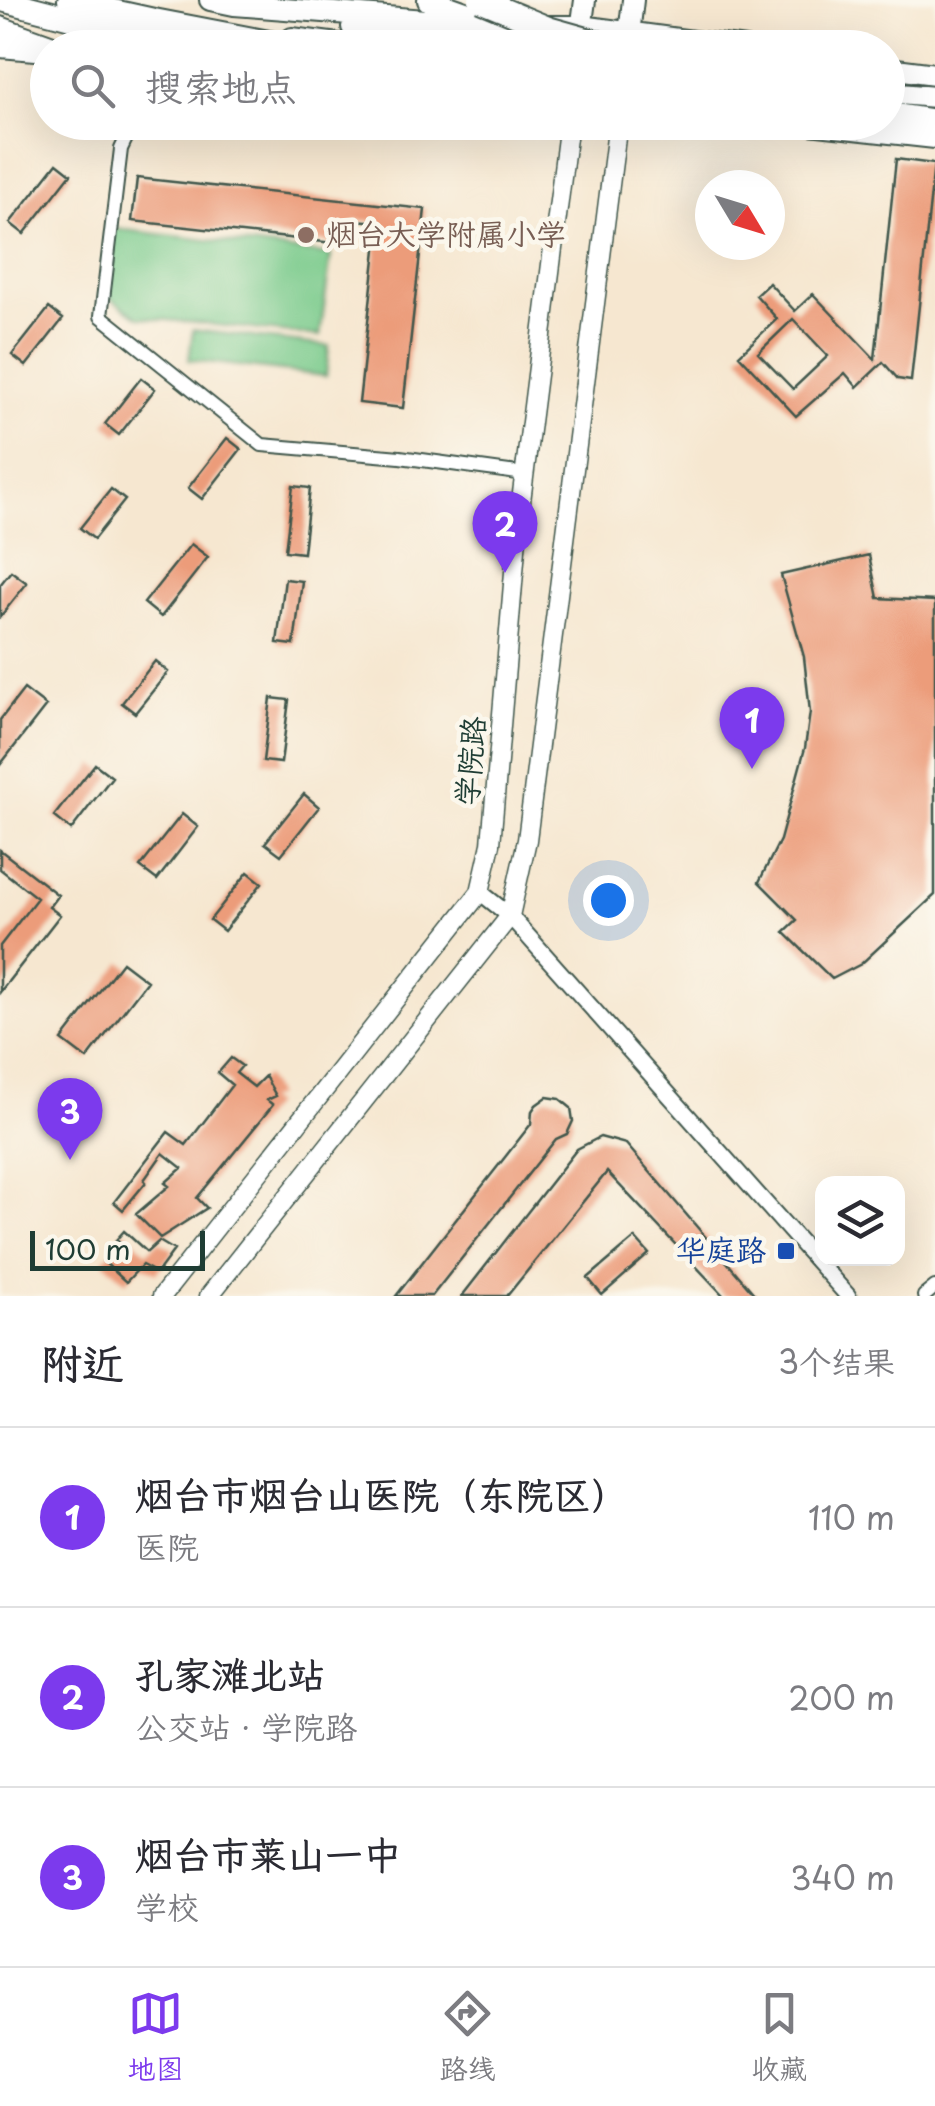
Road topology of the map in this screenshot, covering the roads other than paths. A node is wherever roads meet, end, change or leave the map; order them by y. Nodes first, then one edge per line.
1 (2, 0) edge
2 (68, 0) edge
3 (210, 0) edge
4 (430, 0) edge
5 (480, 0) edge
6 (585, 0) edge
7 (633, 0) edge
8 (0, 27) edge
9 (148, 30) edge
10 (186, 30) edge
11 (446, 30) edge
12 (491, 30) edge
13 (559, 30) edge
14 (581, 30) edge
15 (627, 30) edge
16 (30, 38) edge
17 (0, 46) edge
18 (30, 48) edge
19 (905, 70) edge
20 (935, 74) edge
21 (905, 94) edge
22 (935, 97) edge
23 (905, 116) edge
24 (935, 120) edge
25 (905, 135) edge
26 (935, 138) edge
27 (125, 140) edge
28 (567, 140) edge
29 (616, 140) edge
30 (525, 474) junction
31 (480, 892) junction
32 (510, 916) junction
33 (935, 1287) edge
34 (162, 1296) edge
35 (209, 1296) edge
36 (848, 1296) edge
37 (924, 1296) edge

1 - 9 highway
2 - 10 main road
3 - 11 main road
4 - 12 highway
5 - 13 highway, bridge
6 - 14 main road
7 - 15 main road
8 - 16 main road
17 - 18 highway
19 - 20 main road
21 - 22 main road
23 - 24 main road
25 - 26 main road
27 - 30 street
28 - 30 main road, 学院路
29 - 32 main road
30 - 31 main road, 学院路
31 - 32 street
31 - 34 main road, 学院路
32 - 35 main road
32 - 36 street
33 - 37 street

